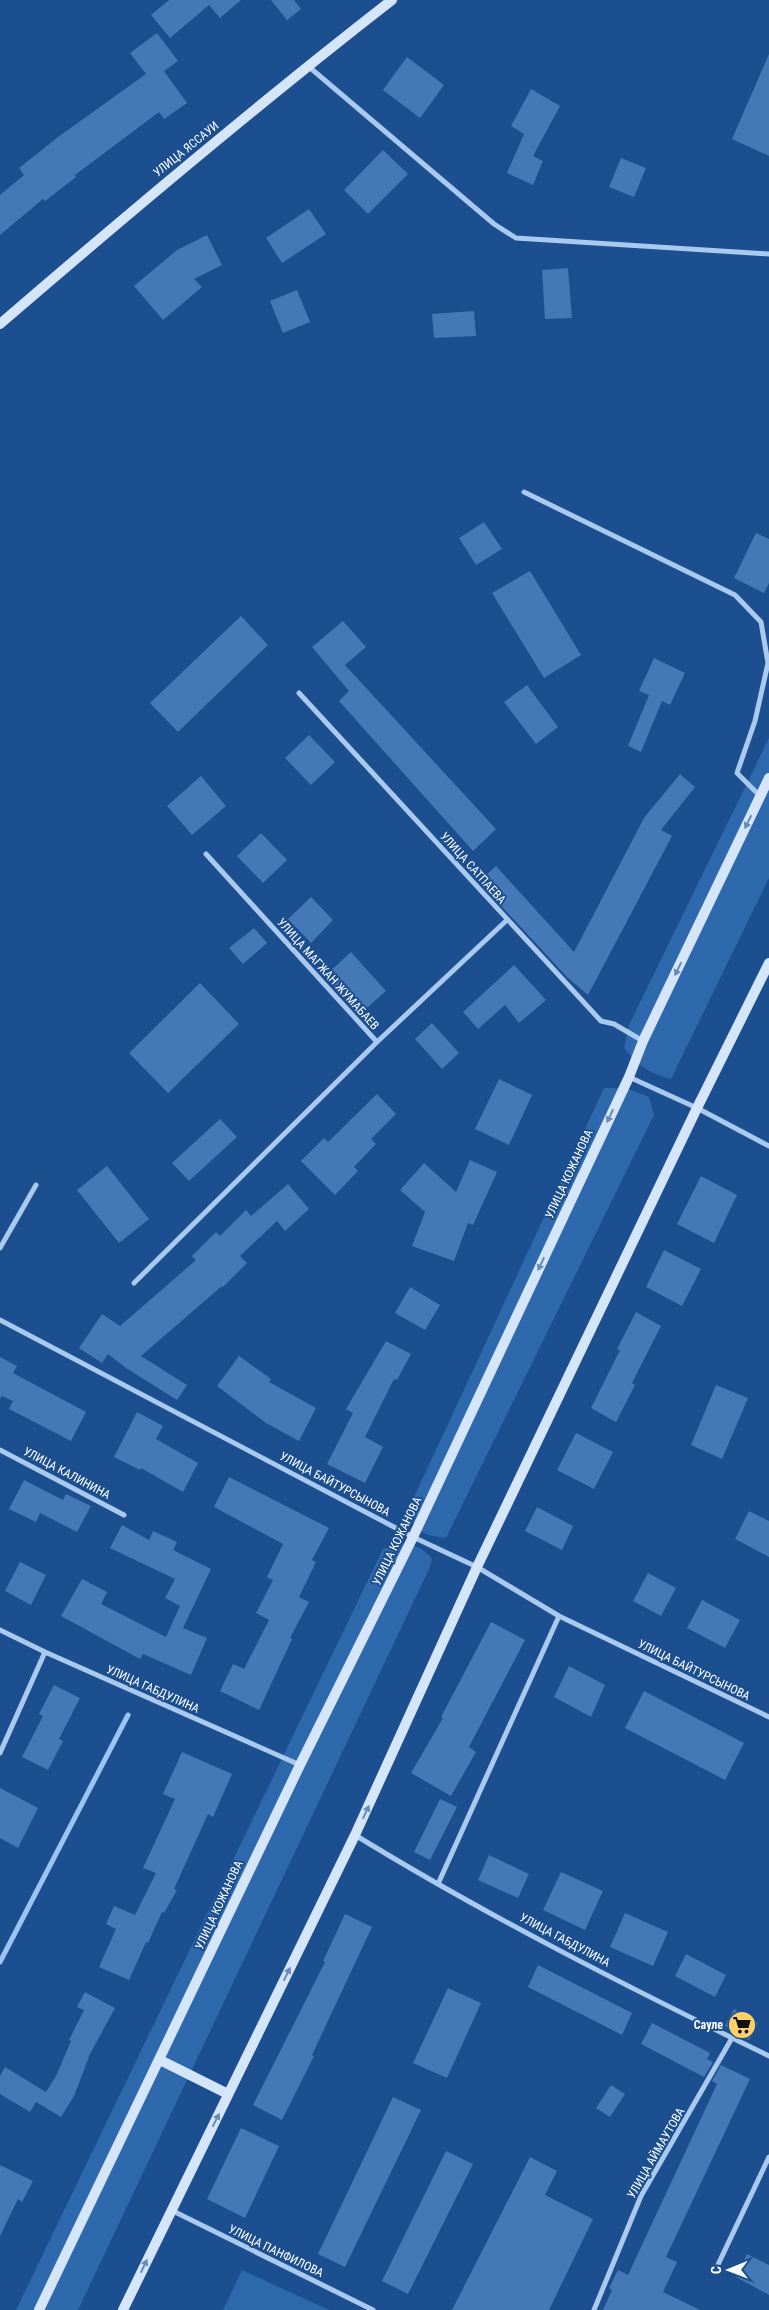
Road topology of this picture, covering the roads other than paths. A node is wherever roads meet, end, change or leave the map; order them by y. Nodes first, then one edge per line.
1 (392, 0) edge
2 (308, 65) junction
3 (769, 254) edge
4 (0, 324) edge
5 (524, 492) dead end
6 (299, 693) dead end
7 (769, 778) edge
8 (760, 797) junction
9 (206, 854) dead end
10 (507, 920) junction
11 (769, 963) edge
12 (644, 1041) junction
13 (377, 1042) junction
14 (629, 1077) junction
15 (697, 1108) junction
16 (769, 1146) edge
17 (36, 1185) dead end
18 (0, 1248) edge
19 (134, 1283) dead end
20 (0, 1320) edge
21 (0, 1450) edge
22 (124, 1515) dead end
23 (413, 1537) junction
24 (477, 1568) junction
25 (558, 1616) junction
26 (0, 1630) edge
27 (45, 1652) junction
28 (769, 1717) edge
29 (0, 1753) edge
30 (300, 1765) junction
31 (355, 1835) junction
32 (438, 1884) junction
33 (732, 2038) junction
34 (769, 2056) edge
35 (160, 2060) junction
36 (228, 2094) junction
37 (769, 2157) edge
38 (171, 2210) junction
39 (715, 2271) dead end
40 (38, 2310) edge
41 (123, 2310) edge
42 (373, 2310) edge
43 (594, 2310) edge

1 - 2 street, УЛИЦА ЯССАУИ
2 - 3 street
2 - 4 street, УЛИЦА ЯССАУИ
5 - 8 street
6 - 10 street, УЛИЦА САТПАЕВА
7 - 8 street, УЛИЦА КОЖАНОВА
8 -> 12 street, УЛИЦА КОЖАНОВА
9 - 13 street, УЛИЦА МАГЖАН ЖУМАБАЕВ
10 - 12 street, УЛИЦА САТПАЕВА
10 - 13 street, УЛИЦА МАГЖАН ЖУМАБАЕВ
11 - 15 street
12 - 14 street, УЛИЦА КОЖАНОВА
13 - 19 street
14 - 15 street
14 -> 23 street, УЛИЦА КОЖАНОВА
15 - 16 street
15 - 24 street
17 - 18 street
20 - 23 street, УЛИЦА БАЙТУРСЫНОВА
21 - 22 street, УЛИЦА КАЛИНИНА
23 - 24 street, УЛИЦА БАЙТУРСЫНОВА
23 - 30 street, УЛИЦА КОЖАНОВА
24 - 25 street, УЛИЦА БАЙТУРСЫНОВА
31 -> 24 street
25 - 28 street, УЛИЦА БАЙТУРСЫНОВА
25 - 32 street
26 - 27 street, УЛИЦА ГАБДУЛИНА
27 - 29 street
27 - 30 street, УЛИЦА ГАБДУЛИНА
30 - 35 street, УЛИЦА КОЖАНОВА
31 - 32 street, УЛИЦА ГАБДУЛИНА
36 -> 31 street
32 - 33 street, УЛИЦА ГАБДУЛИНА
33 - 34 street, УЛИЦА ГАБДУЛИНА
33 - 43 street, УЛИЦА АЙМАУТОВА
35 - 36 street
35 - 40 street, УЛИЦА КОЖАНОВА
38 -> 36 street
37 - 39 street
41 -> 38 street
38 - 42 street, УЛИЦА ПАНФИЛОВА

